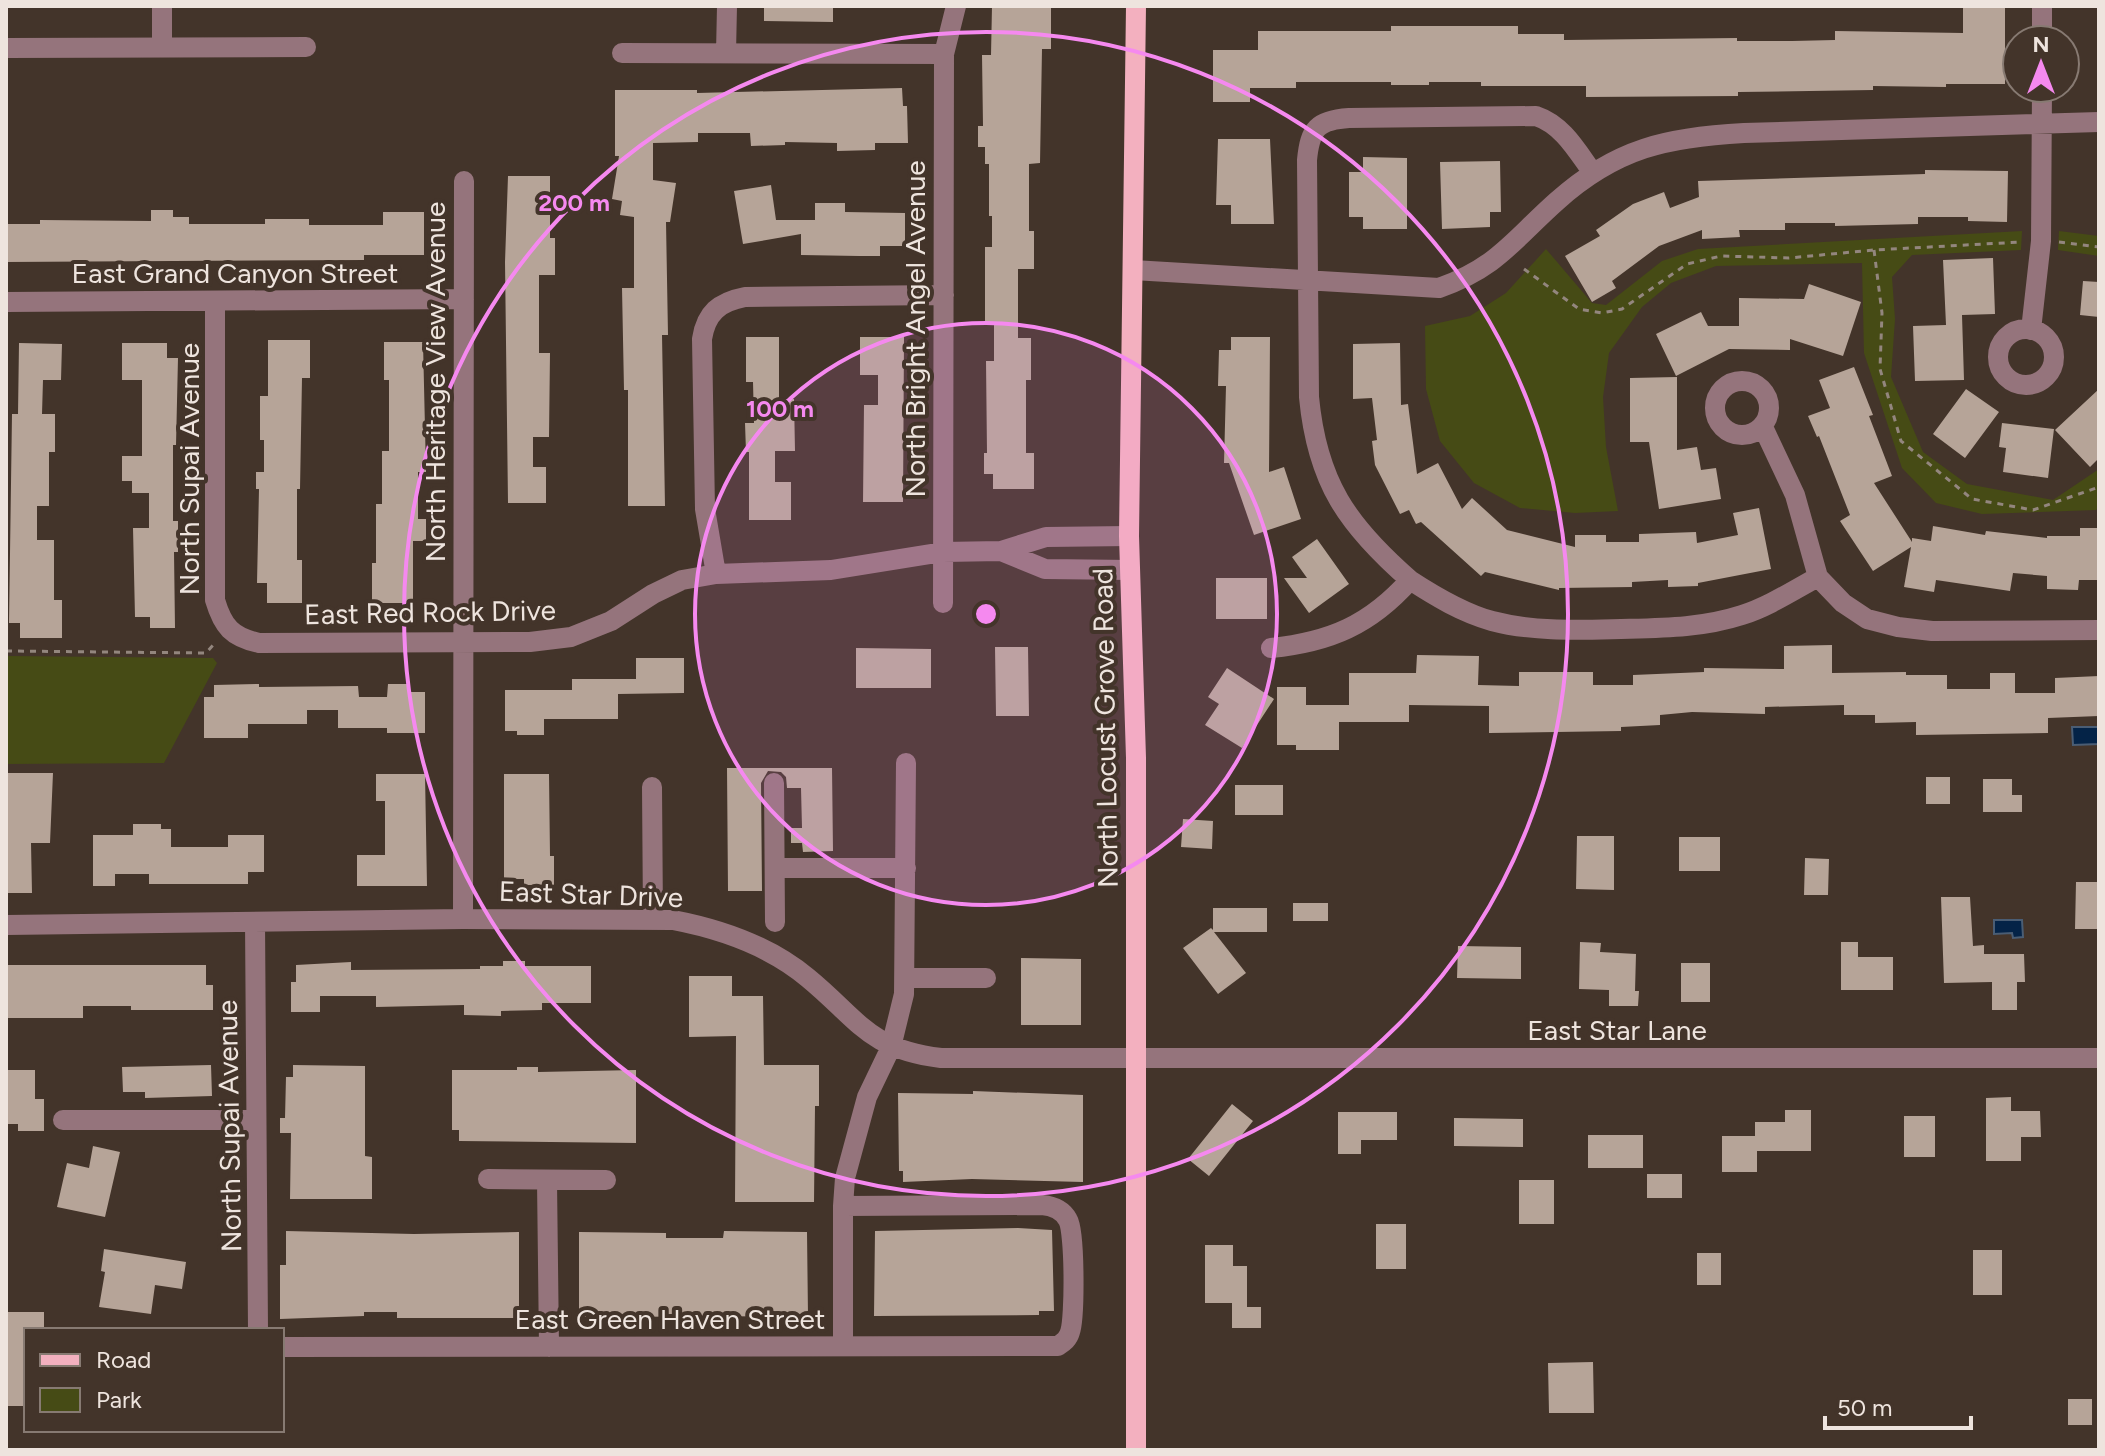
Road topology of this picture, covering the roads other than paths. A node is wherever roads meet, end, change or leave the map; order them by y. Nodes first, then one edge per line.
1 (162, 6) edge
2 (727, 6) edge
3 (956, 6) edge
4 (1136, 6) edge
5 (306, 47) dead end
6 (6, 48) edge
7 (162, 48) junction
8 (622, 53) dead end
9 (726, 53) junction
10 (944, 54) junction
11 (2042, 104) edge
12 (2099, 122) edge
13 (2042, 124) junction
14 (1593, 173) junction
15 (464, 181) dead end
16 (1133, 270) junction
17 (1309, 281) junction
18 (944, 295) junction
19 (464, 299) junction
20 (215, 301) junction
21 (6, 302) edge
22 (2031, 330) dead end
23 (1763, 427) dead end
24 (1129, 536) junction
25 (1001, 551) junction
26 (943, 552) junction
27 (1130, 570) junction
28 (716, 574) junction
29 (1818, 577) junction
30 (1410, 580) junction
31 (943, 603) dead end
32 (2099, 630) edge
33 (224, 637) joint
34 (463, 643) junction
35 (1271, 648) dead end
36 (906, 763) dead end
37 (774, 783) dead end
38 (652, 787) dead end
39 (775, 868) junction
40 (906, 868) junction
41 (463, 919) junction
42 (653, 919) junction
43 (255, 922) junction
44 (775, 922) dead end
45 (6, 925) edge
46 (905, 978) junction
47 (986, 978) dead end
48 (891, 1047) junction
49 (1135, 1058) junction
50 (2099, 1058) edge
51 (63, 1120) dead end
52 (256, 1120) junction
53 (488, 1179) dead end
54 (606, 1180) dead end
55 (547, 1181) junction
56 (843, 1206) junction
57 (258, 1328) edge
58 (843, 1346) junction
59 (284, 1347) edge
60 (549, 1347) junction
61 (1136, 1450) edge

1 - 7 street
2 - 9 street
3 - 10 street, North Bright Angel Avenue
4 - 16 main road, North Locust Grove Road
5 - 7 street
6 - 7 street
8 - 9 street
9 - 10 street
10 - 18 street, North Bright Angel Avenue
11 - 13 street
12 - 13 street
13 - 14 street
13 - 22 street
14 - 17 street
14 - 17 street
15 - 19 street, North Heritage View Avenue
16 - 17 street
16 - 24 main road, North Locust Grove Road
17 - 30 street
18 - 26 street, North Bright Angel Avenue
18 - 28 street
19 - 20 street, East Grand Canyon Street
19 - 34 street, North Heritage View Avenue
20 - 21 street, East Grand Canyon Street
20 - 33 street, North Supai Avenue
23 - 29 street
24 - 25 street, East Red Rock Drive
24 - 27 main road, North Locust Grove Road
25 - 26 street, East Red Rock Drive
25 - 27 street, East Red Rock Drive
26 - 28 street, East Red Rock Drive
26 - 31 street, North Bright Angel Avenue
27 - 49 main road, North Locust Grove Road
28 - 34 street, East Red Rock Drive
29 - 30 street
29 - 32 street
30 - 35 street
33 - 34 street, East Red Rock Drive
34 - 41 street, North Heritage View Avenue
36 - 40 street
37 - 39 street
38 - 42 street
39 - 40 street
39 - 44 street
40 - 46 street
41 - 42 street, East Star Drive
41 - 43 street, East Star Drive
42 - 48 street, East Star Drive
43 - 45 street, East Star Drive
43 - 52 street, North Supai Avenue
46 - 47 street
46 - 48 street
48 - 49 street, East Star Drive
48 - 56 street
49 - 50 street, East Star Lane
49 - 61 main road, North Locust Grove Road
51 - 52 street
52 - 57 street, North Supai Avenue
53 - 55 street
54 - 55 street
55 - 60 street
56 - 58 street
56 - 58 street, East Green Haven Street
58 - 60 street, East Green Haven Street
59 - 60 street, East Green Haven Street

